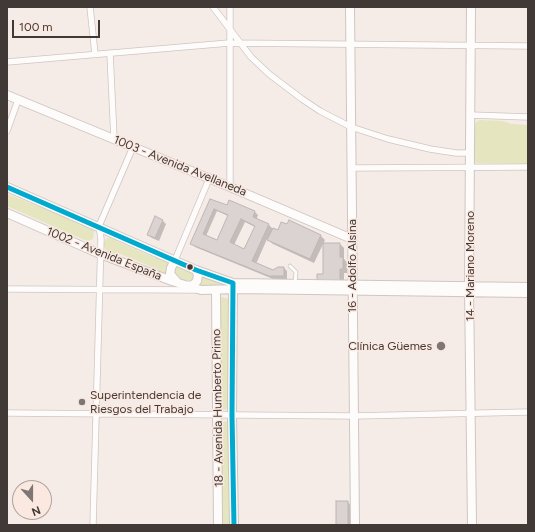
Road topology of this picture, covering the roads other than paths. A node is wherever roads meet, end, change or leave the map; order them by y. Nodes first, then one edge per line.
1 (90, 7) edge
2 (213, 7) edge
3 (230, 7) edge
4 (350, 7) edge
5 (471, 7) edge
6 (229, 27) junction
7 (241, 42) junction
8 (230, 43) junction
9 (350, 44) junction
10 (471, 46) junction
11 (528, 46) edge
12 (110, 53) junction
13 (95, 54) junction
14 (7, 62) edge
15 (7, 95) edge
16 (18, 100) junction
17 (470, 115) junction
18 (10, 116) edge
19 (528, 117) edge
20 (352, 127) junction
21 (7, 131) edge
22 (114, 139) junction
23 (133, 147) junction
24 (470, 153) junction
25 (470, 167) junction
26 (528, 167) edge
27 (352, 168) junction
28 (209, 179) junction
29 (7, 187) edge
30 (230, 187) junction
31 (7, 213) edge
32 (99, 226) junction
33 (352, 239) junction
34 (100, 254) junction
35 (175, 260) junction
36 (290, 266) dead end
37 (196, 270) junction
38 (178, 283) junction
39 (295, 284) junction
40 (187, 286) junction
41 (233, 286) junction
42 (528, 287) edge
43 (352, 288) junction
44 (7, 289) edge
45 (98, 290) junction
46 (202, 290) junction
47 (216, 290) junction
48 (469, 290) junction
49 (528, 293) edge
50 (528, 412) edge
51 (7, 413) edge
52 (471, 413) junction
53 (96, 414) junction
54 (218, 415) junction
55 (232, 415) junction
56 (354, 416) junction
57 (93, 525) edge
58 (218, 525) edge
59 (234, 525) edge
60 (355, 525) edge
61 (472, 525) edge

1 - 13 street
2 - 6 street
3 - 6 street
4 - 9 street, 16 - Adolfo Alsina
5 - 10 street, 14 - Mariano Moreno
6 - 7 street
6 - 8 street
7 - 8 street
7 - 9 street
7 - 20 street
8 - 12 street
8 - 30 street
9 - 10 street
9 - 20 street, 16 - Adolfo Alsina
10 - 11 street
10 - 17 street, 14 - Mariano Moreno
12 - 13 street
12 - 22 street
13 - 14 street
15 - 16 street, 1003 - Avenida Avellaneda
16 - 18 street
16 - 22 street, 1003 - Avenida Avellaneda
17 - 19 street
17 - 24 street, 14 - Mariano Moreno
18 - 21 street
20 - 24 street
20 - 27 street, 16 - Adolfo Alsina
22 - 23 street, 1003 - Avenida Avellaneda
23 - 28 street, 1003 - Avenida Avellaneda
23 - 32 street
24 - 25 street, 14 - Mariano Moreno
25 - 26 street
25 - 27 street
25 - 48 street, 14 - Mariano Moreno
27 - 33 street, 16 - Adolfo Alsina
28 - 30 street, 1003 - Avenida Avellaneda
28 - 35 street
29 - 32 street, 1002 - Avenida España
30 - 33 street, 1003 - Avenida Avellaneda
31 - 34 street, 1002 - Avenida España
32 - 34 street
32 - 35 street, 1002 - Avenida España
33 - 43 street, 16 - Adolfo Alsina
34 - 38 street, 1002 - Avenida España
34 - 45 street
35 - 37 street, 1002 - Avenida España
35 - 38 street
36 - 39 lane
37 - 40 street
37 - 41 street, 1002 - Avenida España
38 - 40 street, 1002 - Avenida España
39 - 41 street
39 - 43 street
40 - 46 street, 1002 - Avenida España
41 - 43 street
41 - 47 street, 1002 - Avenida España
41 - 55 street, 18 - Avenida Humberto Primo
42 - 48 street
43 - 48 street
43 - 56 street, 16 - Adolfo Alsina
44 - 45 street
45 - 46 street
45 - 53 street
46 - 47 street, 1002 - Avenida España
47 - 54 street, 18 - Avenida Humberto Primo
48 - 49 street
48 - 52 street, 14 - Mariano Moreno
50 - 52 street
51 - 53 street
52 - 56 street
52 - 61 street, 14 - Mariano Moreno
53 - 54 street
53 - 57 street
54 - 55 street
54 - 58 street, 18 - Avenida Humberto Primo
55 - 56 street
55 - 59 street, 18 - Avenida Humberto Primo
56 - 60 street, 16 - Adolfo Alsina

